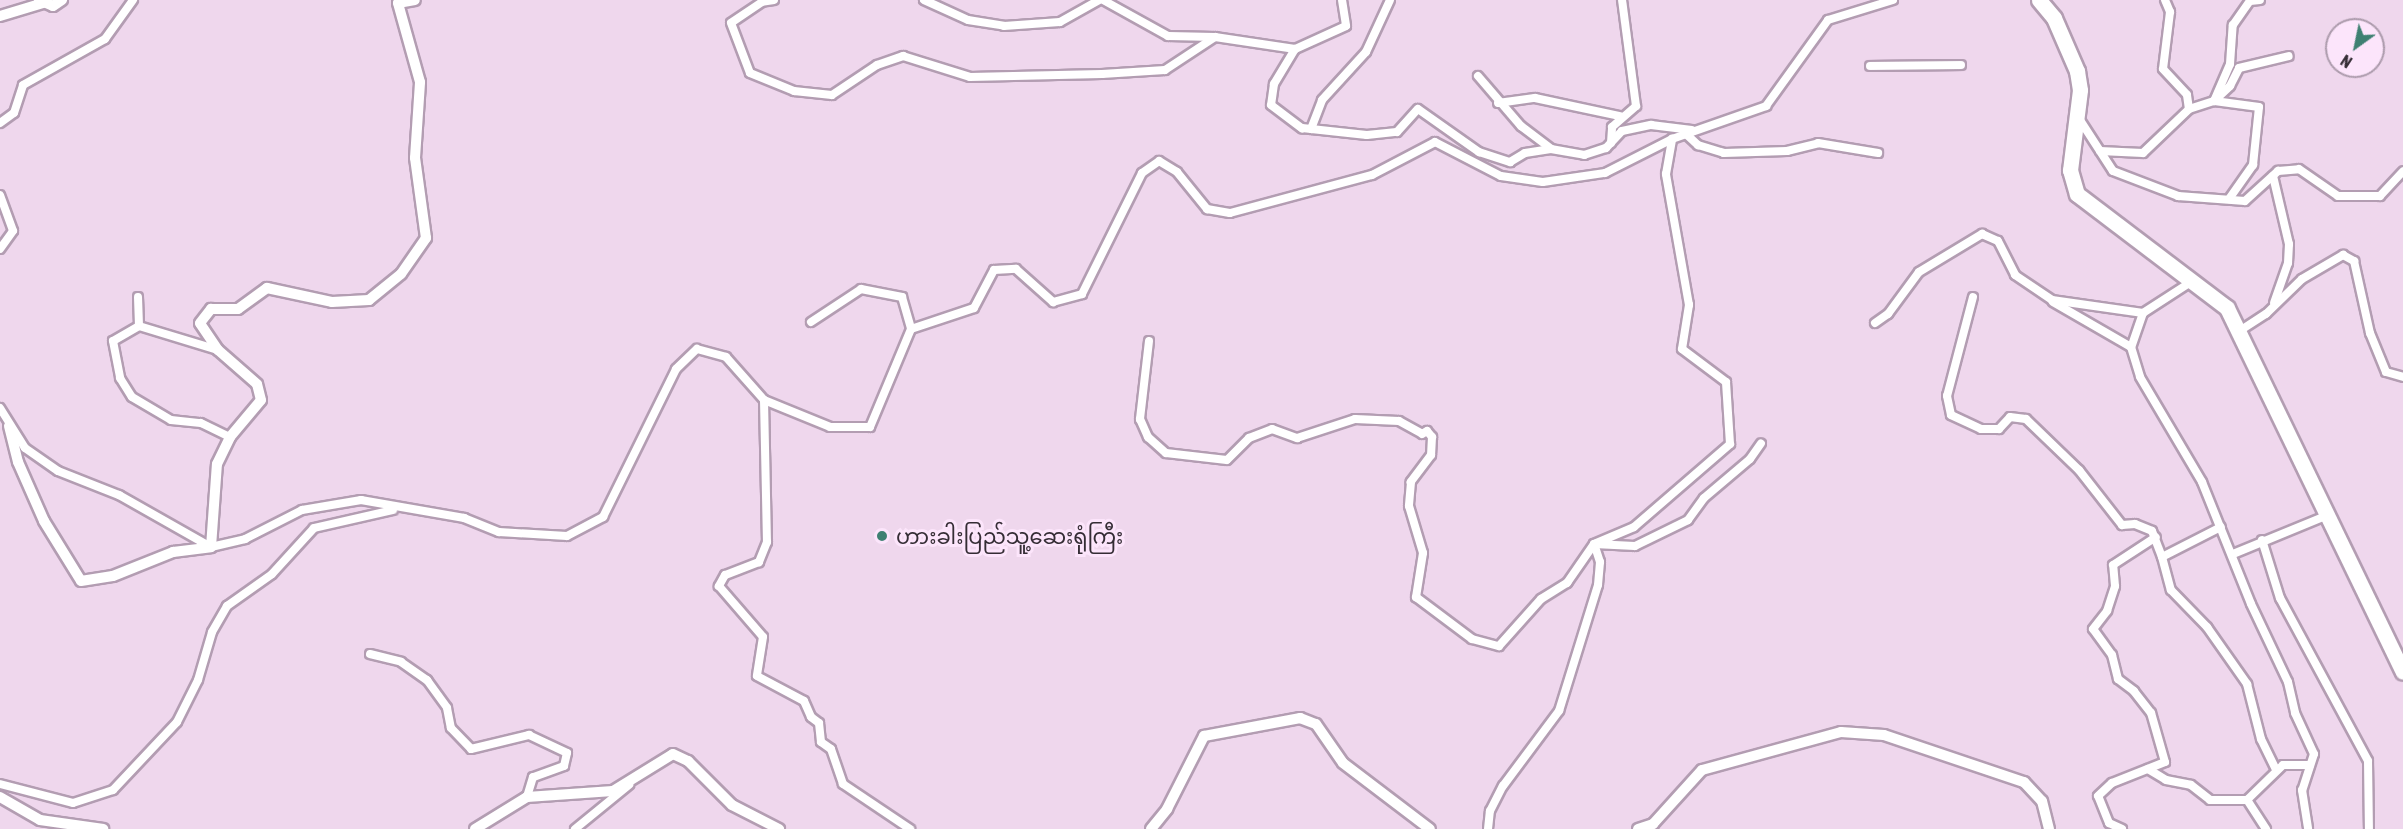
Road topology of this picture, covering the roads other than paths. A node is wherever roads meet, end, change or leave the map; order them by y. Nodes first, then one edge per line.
1 (62, 0) edge
2 (133, 0) edge
3 (415, 0) edge
4 (774, 0) edge
5 (924, 0) edge
6 (1101, 0) edge
7 (1342, 0) edge
8 (1390, 0) edge
9 (1622, 0) edge
10 (1893, 0) edge
11 (2039, 0) edge
12 (2165, 0) edge
13 (2260, 0) edge
14 (395, 1) edge
15 (41, 2) edge
16 (0, 16) edge
17 (1215, 37) junction
18 (1295, 49) junction
19 (2289, 56) dead end
20 (1961, 64) dead end
21 (1870, 66) dead end
22 (1478, 76) dead end
23 (2214, 101) junction
24 (1498, 103) junction
25 (2189, 108) junction
26 (1620, 116) junction
27 (2078, 117) junction
28 (0, 123) edge
29 (1311, 129) junction
30 (1689, 132) junction
31 (1672, 139) junction
32 (1611, 143) junction
33 (1551, 149) junction
34 (2100, 151) junction
35 (1878, 153) dead end
36 (2403, 171) edge
37 (2272, 176) junction
38 (0, 195) edge
39 (2229, 200) junction
40 (0, 249) edge
41 (2194, 279) junction
42 (138, 297) dead end
43 (1973, 297) dead end
44 (2052, 300) junction
45 (2273, 306) junction
46 (2144, 313) junction
47 (811, 322) dead end
48 (1875, 323) dead end
49 (139, 326) junction
50 (911, 329) junction
51 (2241, 330) junction
52 (1149, 341) dead end
53 (2130, 346) junction
54 (218, 350) junction
55 (2403, 377) edge
56 (764, 400) junction
57 (0, 408) edge
58 (9, 426) junction
59 (230, 437) junction
60 (1761, 443) dead end
61 (400, 509) junction
62 (2328, 515) junction
63 (2221, 527) junction
64 (2156, 537) junction
65 (2262, 540) junction
66 (1594, 544) junction
67 (211, 547) junction
68 (2233, 554) junction
69 (2162, 557) junction
70 (370, 654) dead end
71 (2403, 672) edge
72 (2310, 765) junction
73 (2148, 770) junction
74 (2276, 770) junction
75 (632, 783) junction
76 (0, 784) edge
77 (0, 797) edge
78 (527, 797) junction
79 (2247, 800) junction
80 (103, 829) edge
81 (475, 829) edge
82 (575, 829) edge
83 (779, 829) edge
84 (910, 829) edge
85 (1151, 829) edge
86 (1430, 829) edge
87 (1488, 829) edge
88 (1638, 829) edge
89 (2049, 829) edge
90 (2122, 829) edge
91 (2266, 829) edge
92 (2308, 829) edge
93 (2370, 829) edge

1 - 15 street
2 - 28 street
3 - 14 street
4 - 17 street
5 - 6 street
6 - 17 street
7 - 18 street
8 - 29 street
9 - 26 street
10 - 30 street
11 - 27 highway
12 - 25 street
13 - 23 street
14 - 54 street
15 - 16 street
17 - 18 street
18 - 29 street
19 - 23 street
20 - 21 street
22 - 24 street
23 - 25 street
23 - 39 street
24 - 26 street
24 - 33 street
25 - 34 street
26 - 32 street
27 - 34 street
27 - 41 highway
29 - 33 street
30 - 31 street
30 - 32 street
30 - 35 street
31 - 50 street
31 - 66 street
32 - 33 street
34 - 39 street
36 - 37 street
37 - 39 street
37 - 45 street
38 - 40 street
41 - 46 street
41 - 51 highway
42 - 49 street
43 - 64 street
44 - 46 street
44 - 48 street
44 - 53 street
45 - 51 street
45 - 55 street
46 - 53 street
47 - 50 street
49 - 54 street
49 - 59 street
50 - 56 street
51 - 62 highway
52 - 66 street
53 - 63 street
54 - 59 street
56 - 61 street
56 - 84 street
57 - 58 street
58 - 67 street
58 - 67 street
59 - 67 street
60 - 66 street
61 - 67 street
61 - 76 street
62 - 65 street
62 - 71 highway
63 - 68 street
63 - 69 street
64 - 69 street
64 - 73 street
65 - 68 street
65 - 93 street
66 - 87 street
68 - 72 street
69 - 74 street
70 - 78 street
72 - 74 street
72 - 92 street
73 - 79 street
73 - 90 street
74 - 79 street
75 - 78 street
75 - 82 street
75 - 83 street
77 - 80 street
78 - 81 street
79 - 91 street
85 - 86 street
88 - 89 street

